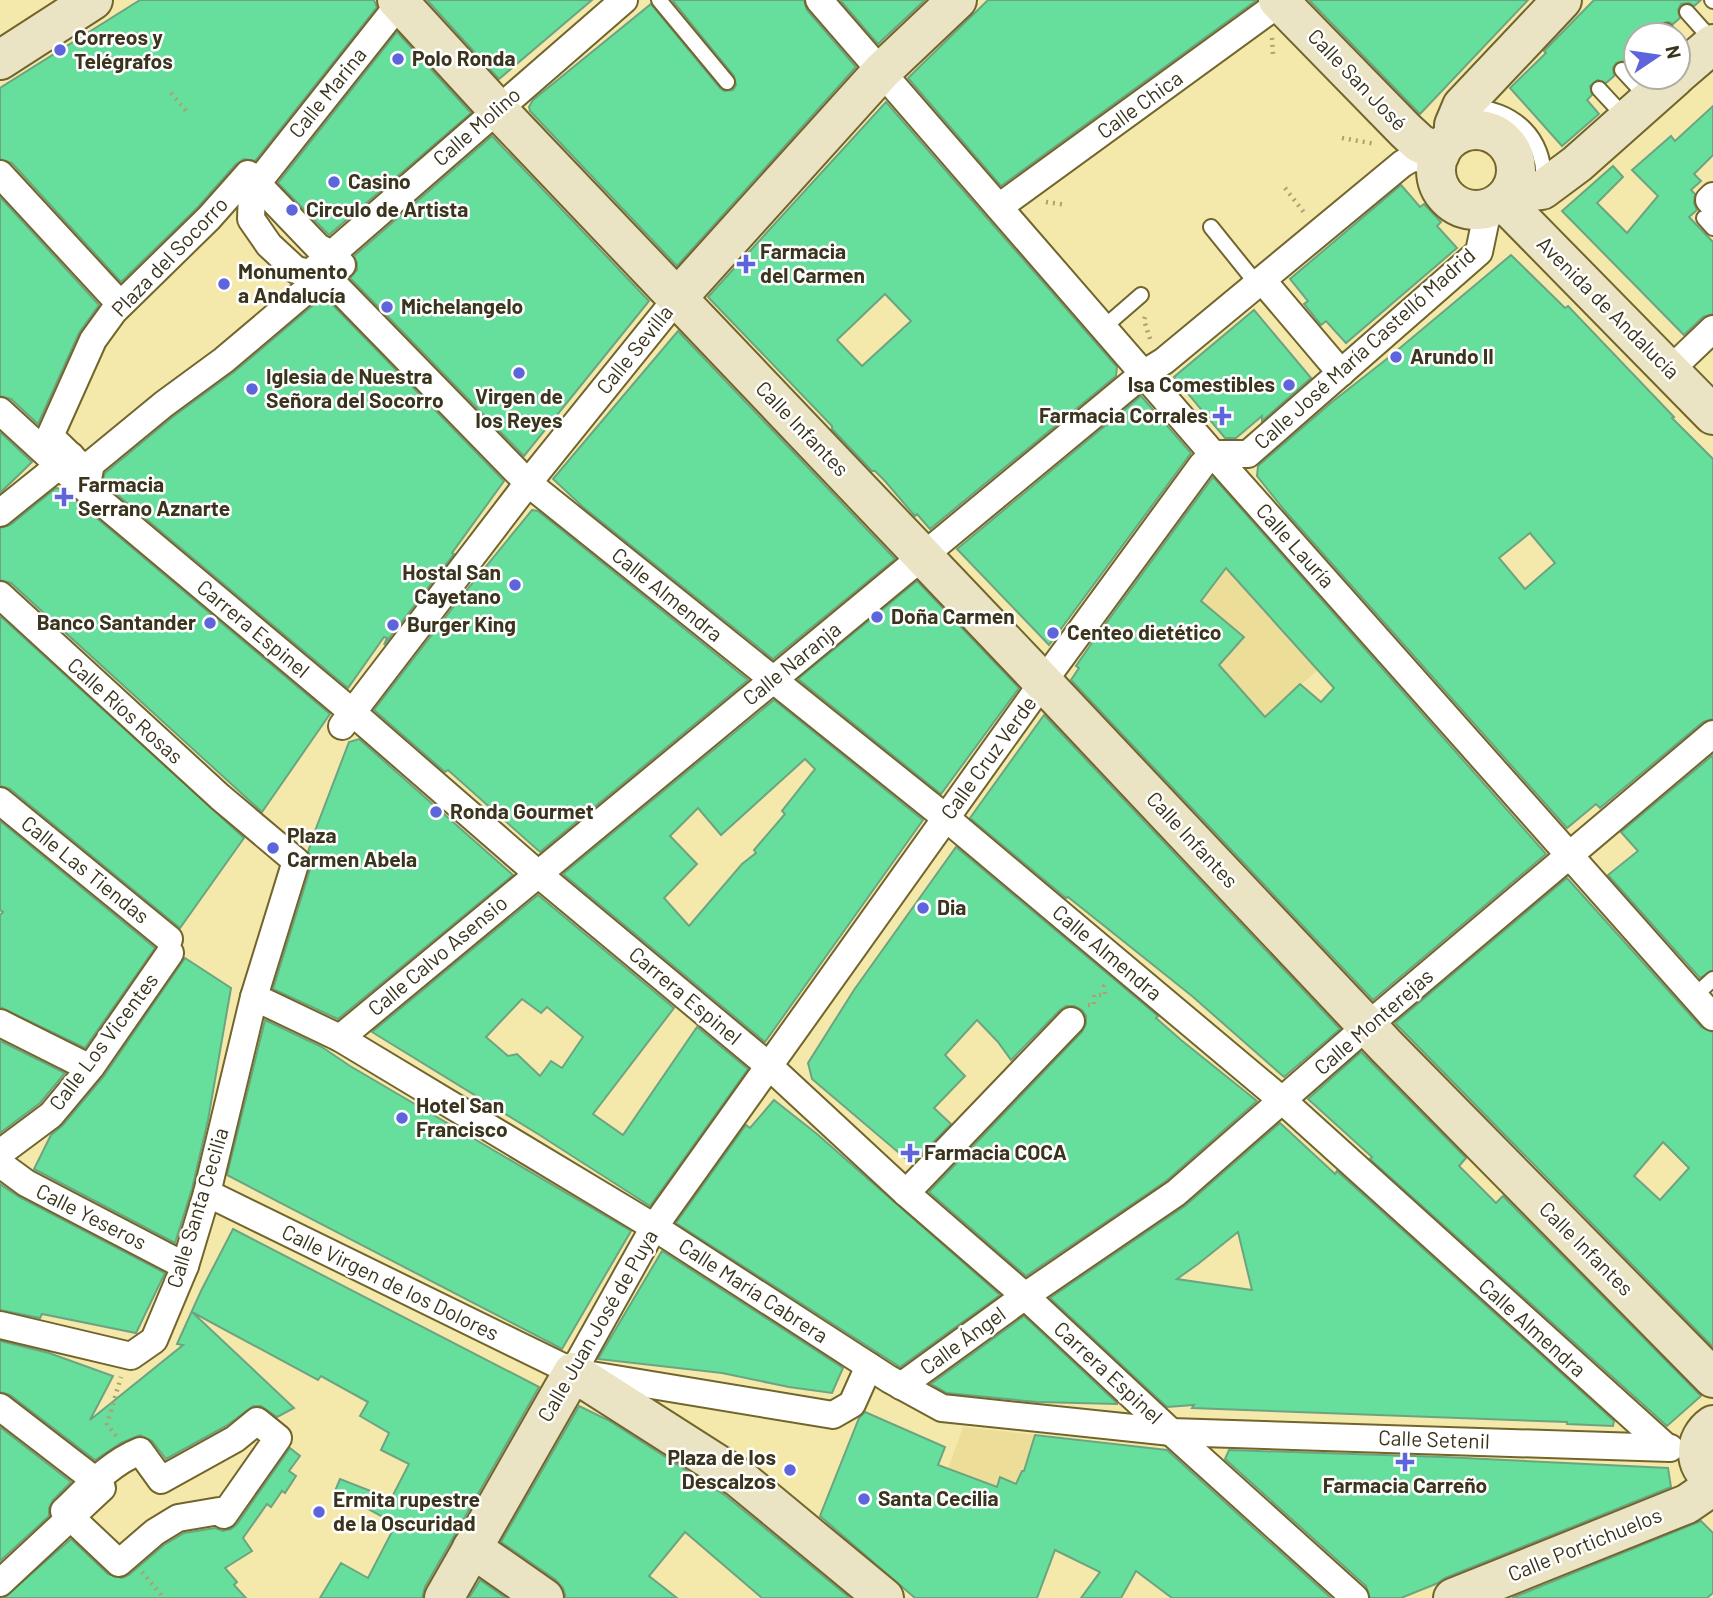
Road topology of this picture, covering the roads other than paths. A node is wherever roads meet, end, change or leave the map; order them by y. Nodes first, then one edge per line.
1 (93, 0) edge
2 (624, 0) edge
3 (659, 0) edge
4 (820, 0) edge
5 (957, 0) edge
6 (1562, 0) edge
7 (1279, 1) edge
8 (398, 2) edge
9 (1687, 12) dead end
10 (1685, 21) edge
11 (0, 60) edge
12 (882, 71) junction
13 (727, 82) dead end
14 (1622, 82) edge
15 (1600, 89) dead end
16 (1650, 91) edge
17 (498, 110) junction
18 (1449, 139) junction
19 (0, 174) edge
20 (257, 183) junction
21 (1511, 197) junction
22 (999, 207) junction
23 (1211, 227) dead end
24 (329, 265) junction
25 (1260, 282) junction
26 (1141, 295) dead end
27 (678, 297) junction
28 (120, 304) junction
29 (1103, 328) junction
30 (1713, 329) edge
31 (1670, 370) junction
32 (1143, 373) junction
33 (1341, 373) junction
34 (0, 411) edge
35 (1713, 415) edge
36 (1213, 454) junction
37 (65, 460) junction
38 (528, 483) junction
39 (0, 513) edge
40 (924, 556) junction
41 (0, 595) edge
42 (773, 680) junction
43 (1043, 682) junction
44 (347, 719) junction
45 (1713, 734) edge
46 (0, 801) edge
47 (946, 818) junction
48 (1570, 855) junction
49 (537, 873) junction
50 (170, 946) joint
51 (1703, 988) edge
52 (254, 997) junction
53 (1713, 1017) edge
54 (1071, 1021) road end
55 (0, 1023) edge
56 (1367, 1026) junction
57 (340, 1038) junction
58 (86, 1066) junction
59 (769, 1066) junction
60 (1283, 1101) junction
61 (0, 1153) edge
62 (0, 1164) edge
63 (207, 1193) junction
64 (906, 1193) junction
65 (654, 1227) junction
66 (185, 1266) junction
67 (1025, 1296) junction
68 (0, 1325) edge
69 (869, 1366) junction
70 (573, 1372) junction
71 (1713, 1378) edge
72 (901, 1386) junction
73 (644, 1400) junction
74 (0, 1408) edge
75 (1171, 1432) junction
76 (1697, 1450) edge
77 (96, 1481) junction
78 (1713, 1486) edge
79 (70, 1517) junction
80 (472, 1548) junction
81 (0, 1583) edge
82 (444, 1598) edge
83 (544, 1598) edge
84 (884, 1598) edge
85 (1355, 1598) edge
86 (1453, 1598) edge

1 - 11 street
2 - 17 street, Calle Molino
3 - 13 lane
4 - 12 street, Calle Lauría
5 - 12 street, Calle Sevilla
6 - 18 street
7 - 18 street, Calle San José
7 - 22 street, Calle Chica
8 - 17 street, Calle Infantes
8 - 20 street, Calle Marina
9 - 10 lane
12 - 22 street, Calle Lauría
12 - 27 street, Calle Sevilla
14 - 15 lane
16 - 21 street
17 - 24 street, Calle Molino
17 - 27 street, Calle Infantes
18 - 21 street
18 - 21 street
18 - 25 street, Calle Naranja
19 - 28 street
20 - 24 street
20 - 28 street, Plaza del Socorro
21 - 31 street, Avenida de Andalucía
21 - 33 street, Calle José María Castelló Madrid
22 - 29 street, Calle Lauría
23 - 25 lane
24 - 37 street
24 - 38 street, Calle Almendra
25 - 32 street, Calle Naranja
25 - 33 street
26 - 29 lane
27 - 38 street, Calle Sevilla
27 - 40 street, Calle Infantes
28 - 37 street, Plaza del Socorro
29 - 32 street, Calle Lauría
30 - 31 street
31 - 35 street, Avenida de Andalucía
32 - 36 street, Calle Lauría
32 - 40 street, Calle Naranja
33 - 36 street, Calle José María Castelló Madrid
34 - 37 street, Carrera Espinel
36 - 43 street, Calle Cruz Verde
36 - 48 street, Calle Lauría
37 - 39 street
37 - 44 street, Carrera Espinel
38 - 42 street, Calle Almendra
38 - 44 street, Calle Sevilla
40 - 42 street, Calle Naranja
40 - 43 street, Calle Infantes
41 - 52 street, Calle Ríos Rosas
42 - 47 street, Calle Almendra
42 - 49 street, Calle Naranja
43 - 47 street, Calle Cruz Verde
43 - 56 street, Calle Infantes
44 - 49 street, Carrera Espinel
45 - 48 street, Calle Monterejas
46 - 50 street, Calle Las Tiendas
47 - 59 street, Calle Cruz Verde
47 - 60 street, Calle Almendra
48 - 51 street, Calle Lauría
48 - 56 street, Calle Monterejas
49 - 57 street, Calle Calvo Asensio
49 - 59 street, Carrera Espinel
50 - 58 street, Calle Los Vicentes
51 - 53 street, Calle Lauría
52 - 57 street, Calle María Cabrera
52 - 63 street, Calle Santa Cecilia
54 - 64 street
55 - 58 street
56 - 60 street, Calle Monterejas
56 - 71 street, Calle Infantes
57 - 65 street, Calle María Cabrera
58 - 61 street, Calle Los Vicentes
59 - 64 street, Carrera Espinel
59 - 65 street, Calle Juan José de Puya
60 - 67 street, Calle Monterejas
60 - 76 street, Calle Almendra
62 - 66 street, Calle Yeseros
63 - 66 street, Calle Santa Cecilia
63 - 70 street, Calle Virgen de los Dolores
64 - 67 street, Carrera Espinel
65 - 69 street, Calle María Cabrera
65 - 70 street, Calle Juan José de Puya
66 - 68 street, Calle Santa Cecilia
67 - 72 street, Calle Ángel
67 - 75 street, Carrera Espinel
69 - 72 street, Calle María Cabrera
69 - 73 street
70 - 73 street
70 - 80 street, Calle Juan José de Puya
72 - 75 street, Calle María Cabrera
73 - 84 street
74 - 77 street
75 - 76 street, Calle Setenil
75 - 85 street, Carrera Espinel
77 - 79 street
77 - 79 street
78 - 86 street, Calle Portichuelos
79 - 81 street
80 - 82 street, Calle Juan José de Puya
80 - 83 street

